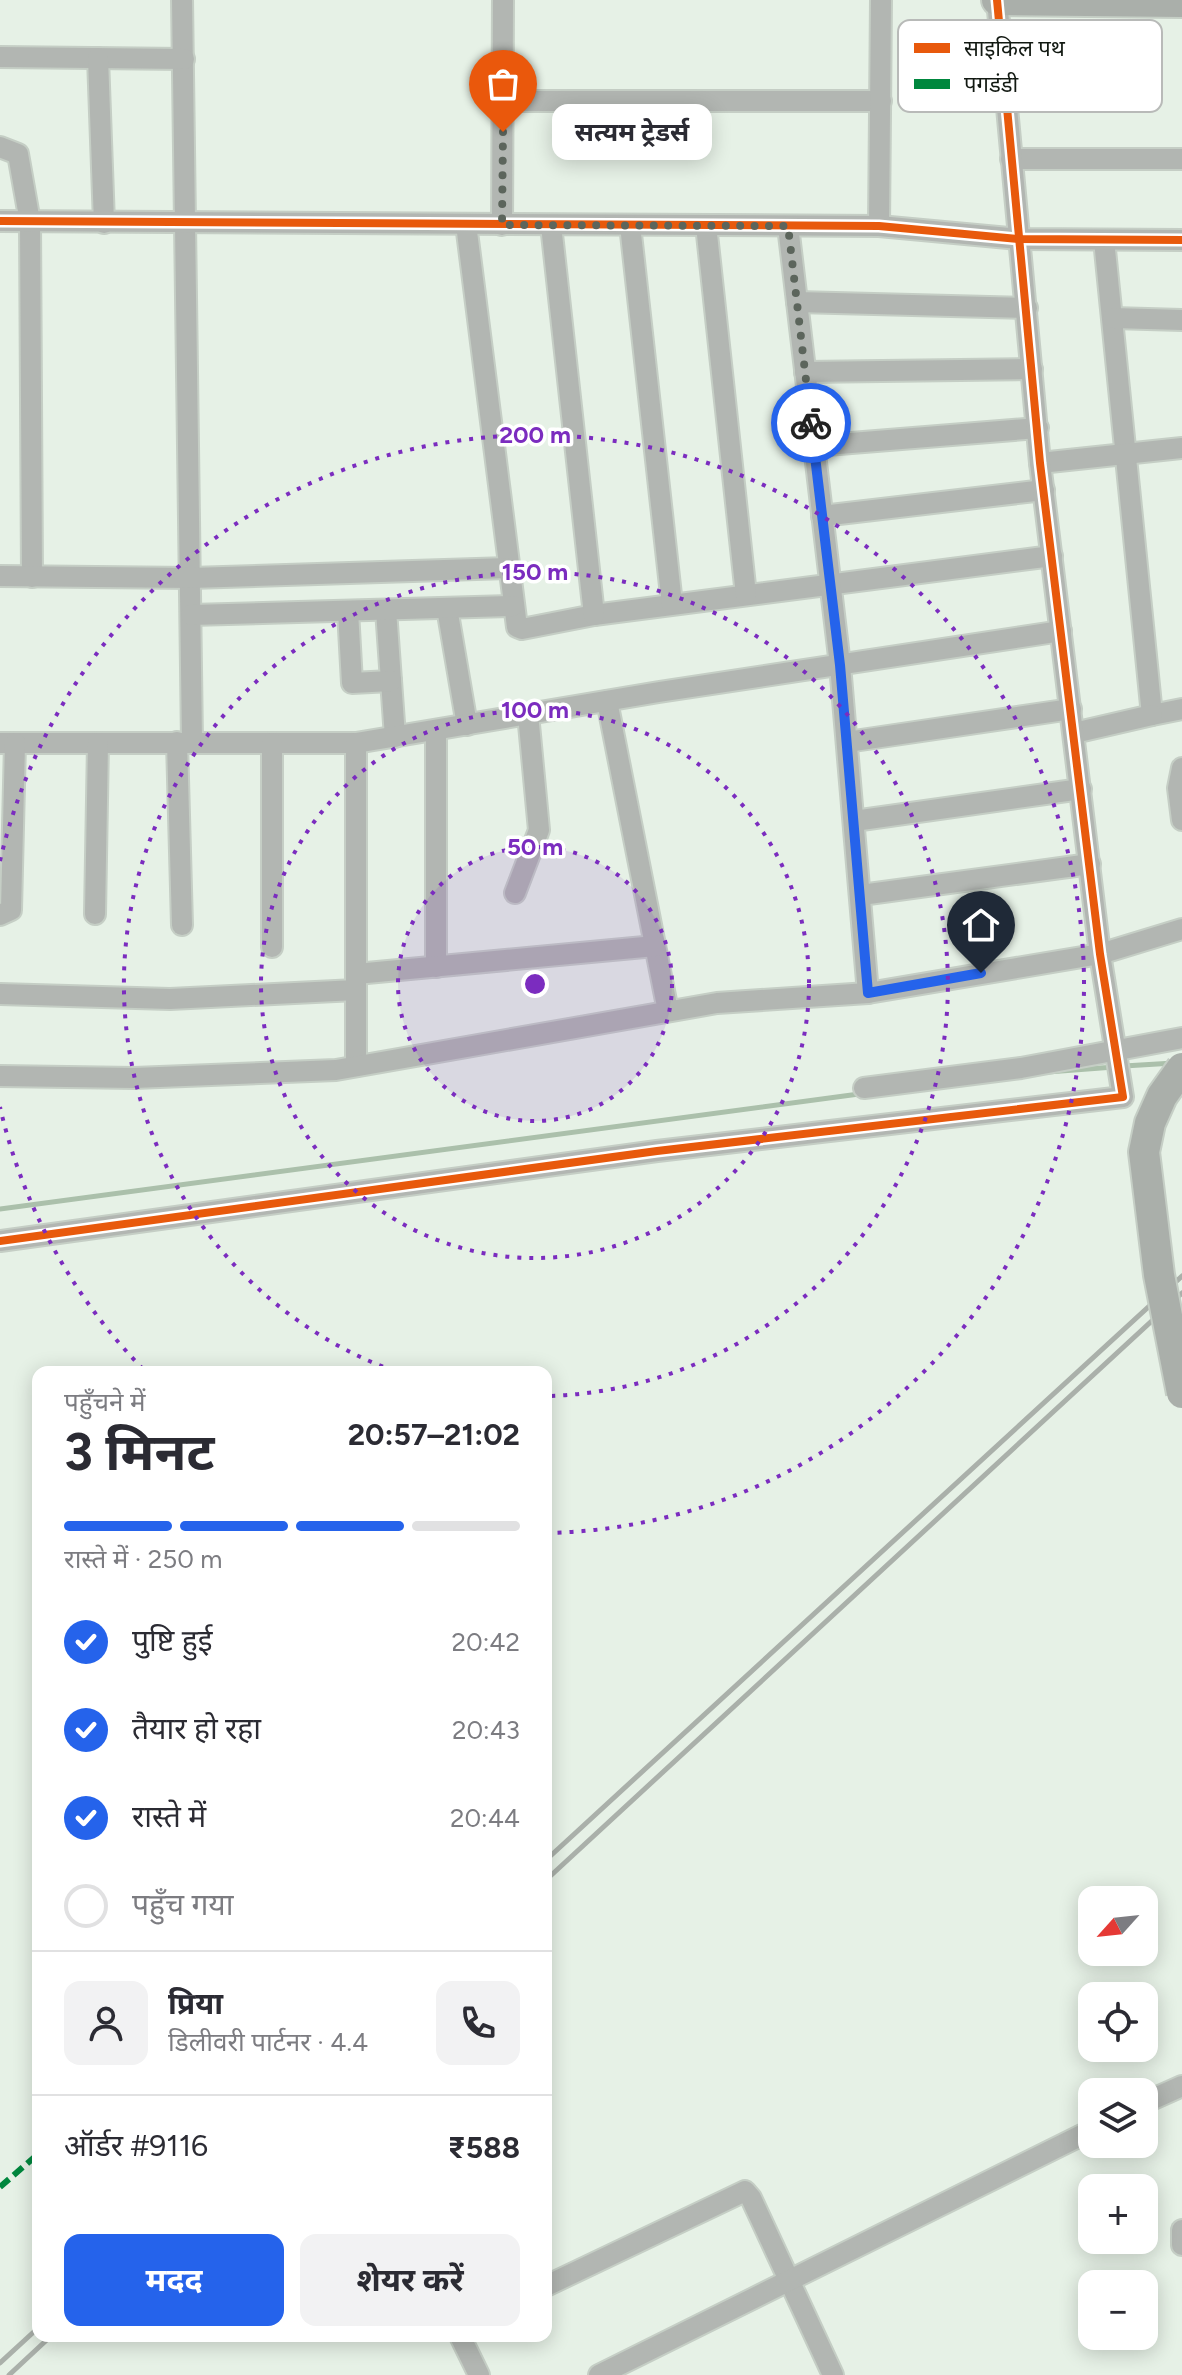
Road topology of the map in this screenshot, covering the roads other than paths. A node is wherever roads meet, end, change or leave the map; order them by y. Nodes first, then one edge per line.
1 (182, 0) edge
2 (503, 0) edge
3 (881, 0) edge
4 (997, 0) edge
5 (1182, 2) edge
6 (999, 20) edge
7 (0, 57) edge
8 (98, 58) junction
9 (184, 59) junction
10 (503, 101) junction
11 (881, 101) junction
12 (1007, 112) edge
13 (0, 147) edge
14 (1011, 159) junction
15 (1182, 159) edge
16 (0, 221) edge
17 (30, 222) junction
18 (104, 223) junction
19 (186, 224) junction
20 (466, 224) junction
21 (502, 225) junction
22 (551, 225) junction
23 (630, 225) junction
24 (706, 225) junction
25 (788, 226) junction
26 (879, 226) junction
27 (1019, 239) junction
28 (1104, 240) junction
29 (1182, 240) edge
30 (797, 302) junction
31 (1027, 308) junction
32 (1113, 318) junction
33 (1182, 320) edge
34 (1032, 369) junction
35 (805, 372) junction
36 (1038, 428) junction
37 (814, 446) junction
38 (1182, 448) edge
39 (1123, 453) junction
40 (1040, 463) junction
41 (1044, 490) junction
42 (822, 516) junction
43 (1052, 556) junction
44 (508, 568) junction
45 (0, 576) edge
46 (32, 577) junction
47 (191, 578) junction
48 (830, 584) junction
49 (746, 595) junction
50 (672, 604) junction
51 (513, 606) junction
52 (447, 608) junction
53 (386, 610) junction
54 (348, 611) junction
55 (191, 615) junction
56 (594, 615) junction
57 (1061, 631) junction
58 (840, 665) junction
59 (391, 681) junction
60 (607, 701) junction
61 (1071, 709) junction
62 (1182, 709) edge
63 (528, 714) junction
64 (1152, 715) junction
65 (467, 725) junction
66 (436, 730) junction
67 (1074, 733) junction
68 (395, 737) junction
69 (184, 742) junction
70 (847, 742) junction
71 (8, 743) edge
72 (98, 743) junction
73 (272, 743) junction
74 (356, 743) junction
75 (1182, 768) edge
76 (1081, 789) junction
77 (1182, 820) edge
78 (854, 821) junction
79 (1090, 864) junction
80 (515, 893) dead end
81 (861, 895) junction
82 (95, 914) dead end
83 (0, 915) edge
84 (182, 925) dead end
85 (1182, 929) edge
86 (655, 946) junction
87 (272, 947) dead end
88 (1100, 954) junction
89 (436, 967) junction
90 (356, 982) junction
91 (868, 993) junction
92 (0, 994) edge
93 (668, 1011) junction
94 (1182, 1038) edge
95 (1117, 1065) junction
96 (356, 1066) junction
97 (1182, 1068) edge
98 (0, 1076) edge
99 (864, 1088) dead end
100 (0, 1241) edge
101 (1182, 1393) edge
102 (1182, 2086) edge
103 (1158, 2097) edge
104 (1078, 2137) edge
105 (1182, 2230) edge
106 (1182, 2245) edge
107 (787, 2280) junction
108 (552, 2283) edge
109 (463, 2342) edge
110 (639, 2366) edge
111 (479, 2375) edge
112 (599, 2375) edge
113 (833, 2375) edge

1 - 9 street
2 - 10 street
3 - 11 street
4 - 5 main road
4 - 6 street
7 - 8 street
8 - 9 street
8 - 18 street
9 - 19 street
10 - 11 street
10 - 21 street
11 - 26 street
12 - 14 street
13 - 17 street
14 - 15 street
14 - 27 street
16 - 17 street
17 - 18 street
17 - 46 street
18 - 19 street
19 - 20 street
19 - 47 street
20 - 21 street
20 - 44 street
21 - 22 street
22 - 23 street
22 - 56 street
23 - 24 street
23 - 50 street
24 - 25 street
24 - 49 street
25 - 26 street
25 - 30 street
26 - 27 street
27 - 28 street
27 - 31 street
28 - 29 street
28 - 32 street
30 - 31 street
30 - 35 street
31 - 34 street
32 - 33 street
32 - 39 street
34 - 35 street
34 - 36 street
35 - 37 street
36 - 37 street
36 - 40 street
37 - 42 street
38 - 39 street
39 - 40 street
39 - 64 street
40 - 41 street
41 - 42 street
41 - 43 street
42 - 48 street
43 - 48 street
43 - 57 street
44 - 47 street
44 - 51 street
45 - 46 street
46 - 47 street
47 - 55 street
48 - 49 street
48 - 58 street
49 - 50 street
50 - 56 street
51 - 52 street
51 - 56 street
52 - 53 street
52 - 65 street
53 - 54 street
53 - 59 street
54 - 55 street
54 - 59 street
55 - 69 street
57 - 58 street
57 - 61 street
58 - 60 street
58 - 70 street
59 - 68 street
60 - 63 street
60 - 86 street
61 - 67 street
61 - 70 street
62 - 64 street
63 - 65 street
63 - 80 street
64 - 67 street
65 - 66 street
66 - 68 street
66 - 89 street
67 - 76 street
68 - 74 street
69 - 72 street
69 - 73 street
69 - 84 street
70 - 78 street
71 - 72 street
71 - 83 street
72 - 82 street
73 - 74 street
73 - 87 street
74 - 90 street
75 - 77 street
76 - 78 street
76 - 79 street
78 - 81 street
79 - 81 street
79 - 88 street
81 - 91 street
85 - 88 street
86 - 89 street
86 - 93 street
88 - 91 street
88 - 95 street
89 - 90 street
90 - 92 street
90 - 96 street
91 - 93 street
93 - 96 street
94 - 95 street
95 - 99 street
95 - 100 street
96 - 98 street
97 - 101 main road, bridge
102 - 103 street
104 - 107 street
105 - 106 street
107 - 108 street
107 - 110 street
107 - 113 street
109 - 111 street
110 - 112 street

